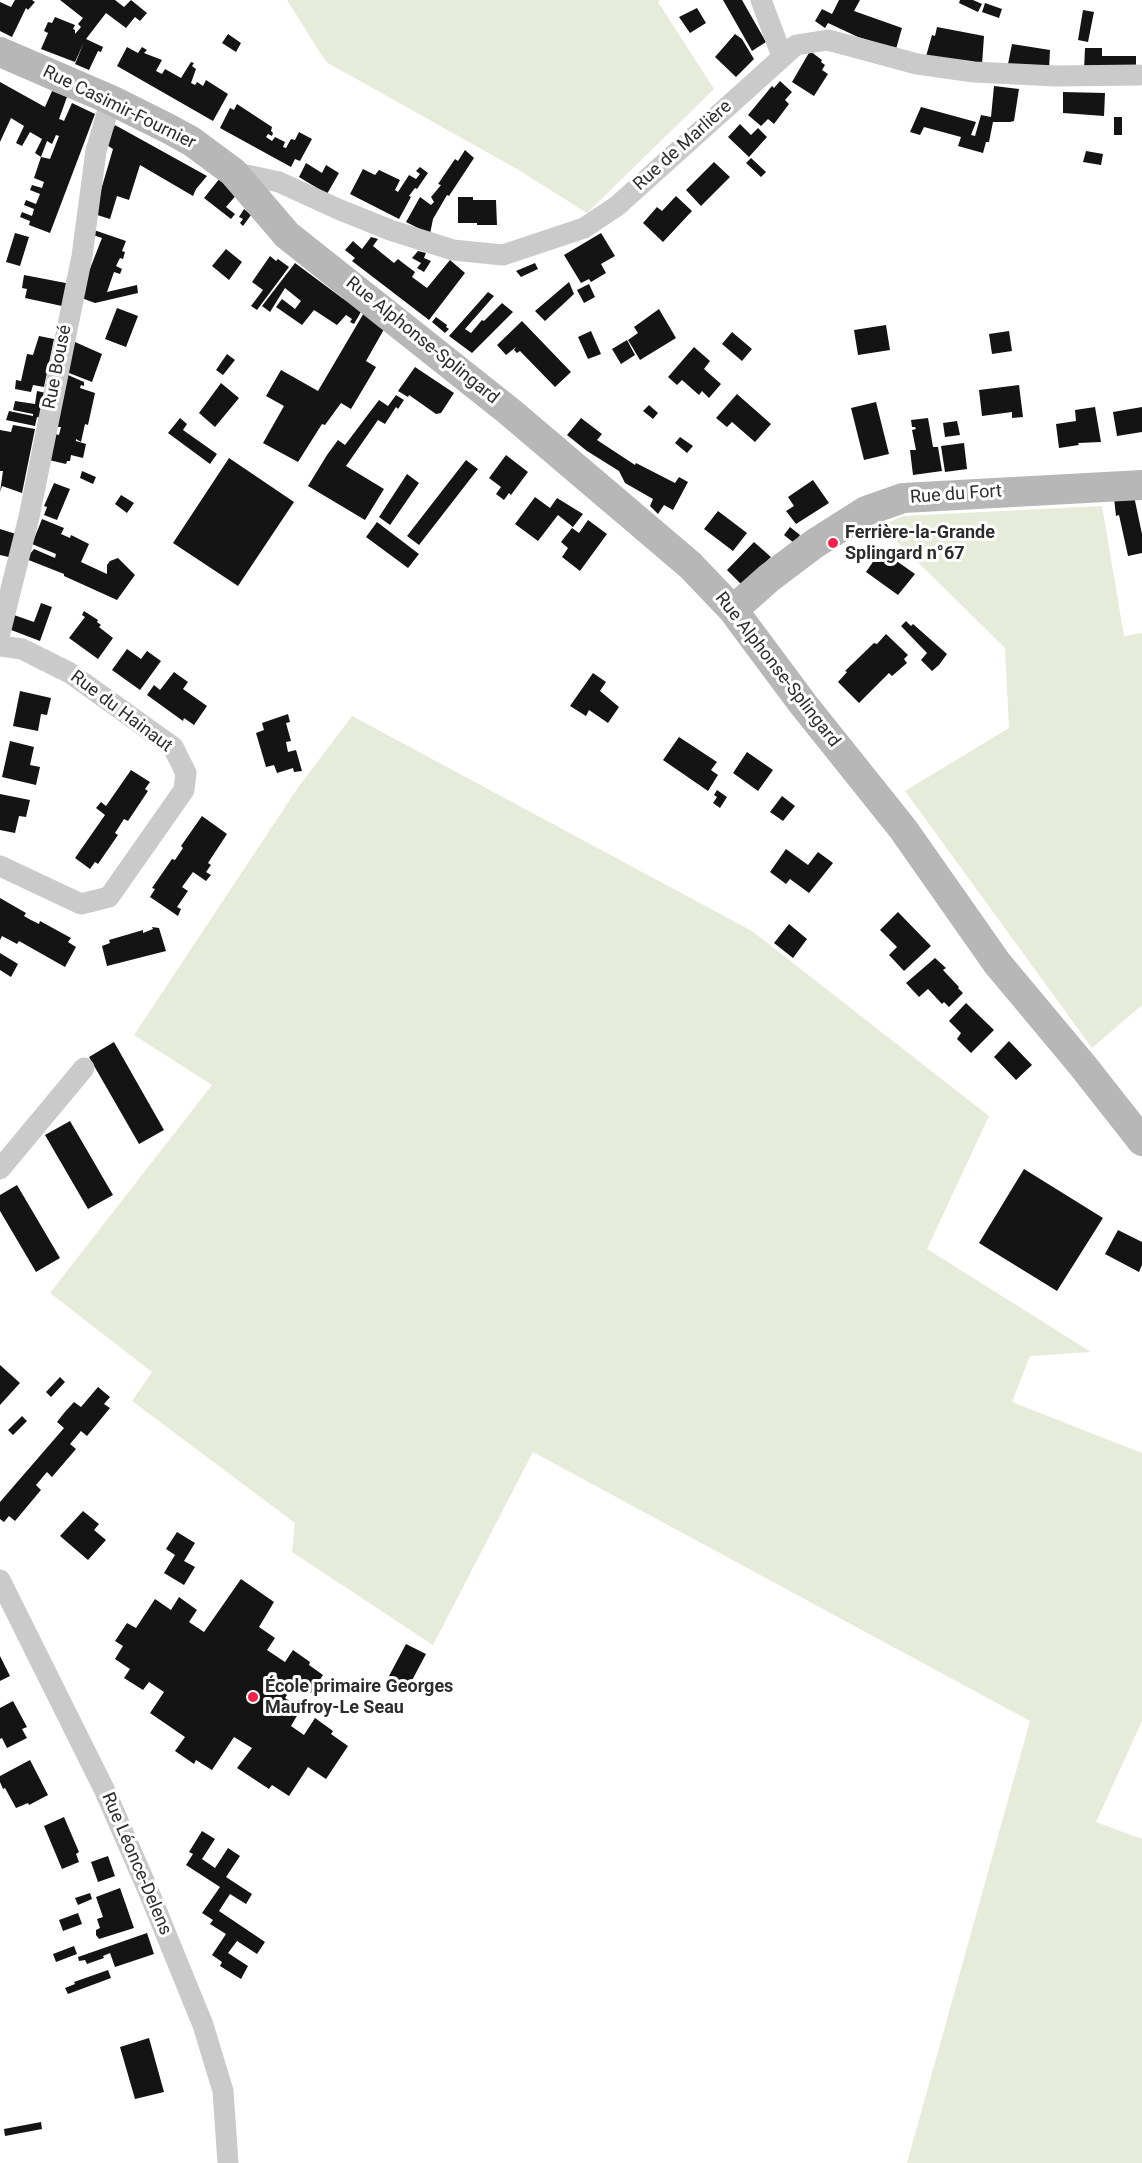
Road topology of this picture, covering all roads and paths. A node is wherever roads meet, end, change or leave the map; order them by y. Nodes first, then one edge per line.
1 (761, 0) edge
2 (0, 52) edge
3 (783, 56) junction
4 (1139, 75) dead end
5 (111, 100) junction
6 (233, 172) junction
7 (1142, 485) edge
8 (733, 610) junction
9 (0, 633) edge
10 (0, 646) edge
11 (0, 866) edge
12 (84, 1068) dead end
13 (1142, 1141) edge
14 (0, 1169) edge
15 (0, 1580) edge
16 (228, 2163) edge

1 - 3 street
2 - 5 street, Rue Casimir-Fournier
3 - 4 street, Rue de Marlière
3 - 6 street, Rue de Marlière
5 - 6 street, Rue Casimir-Fournier
5 - 9 street, Rue Bousé
6 - 8 street, Rue Alphonse-Splingard
7 - 8 street, Rue du Fort
8 - 13 street, Rue Alphonse-Splingard
10 - 11 street, Rue du Hainaut
12 - 14 street
15 - 16 street, Rue Léonce-Delens

